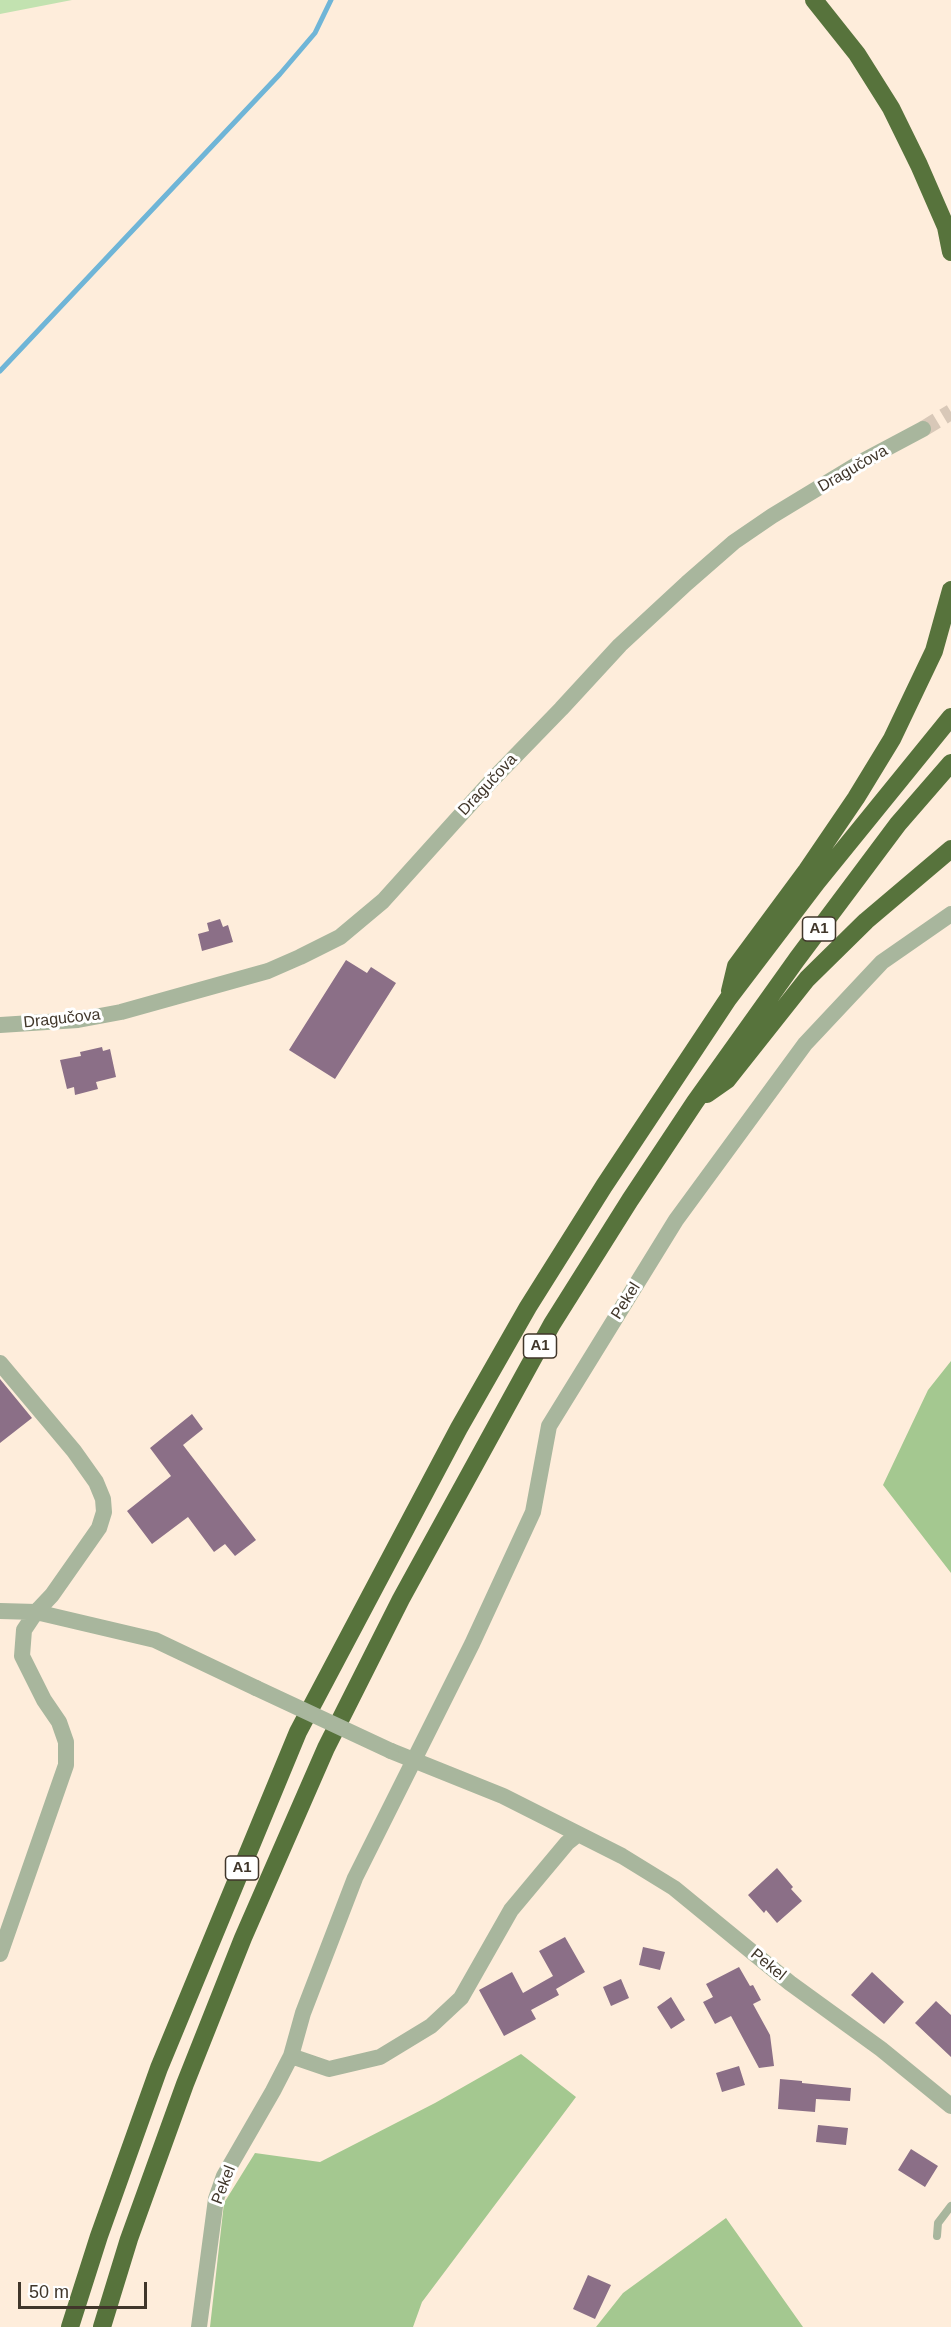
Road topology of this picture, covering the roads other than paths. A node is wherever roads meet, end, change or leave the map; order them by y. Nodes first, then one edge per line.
1 (814, 0) edge
2 (951, 252) edge
3 (923, 429) tunnel mouth
4 (951, 590) edge
5 (951, 717) edge
6 (951, 762) edge
7 (951, 849) edge
8 (951, 914) edge
9 (728, 999) junction
10 (0, 1025) edge
11 (695, 1102) junction
12 (0, 1363) edge
13 (0, 1611) edge
14 (36, 1612) junction
15 (414, 1760) junction
16 (577, 1835) junction
17 (0, 1954) edge
18 (291, 2056) junction
19 (951, 2106) edge
20 (951, 2206) edge
21 (937, 2236) dead end
22 (70, 2327) edge
23 (102, 2327) edge
24 (199, 2327) edge

1 - 2 highway
3 - 10 street, Dragučova
4 - 9 highway
5 - 9 highway, A1
6 - 11 highway, A1
7 - 11 highway
8 - 15 street, Pekel
9 - 22 highway, A1
11 - 23 highway, A1
12 - 14 street
13 - 14 street, Pekel
14 - 15 street, Pekel, bridge
14 - 17 street
15 - 16 street, Pekel
15 - 18 street, Pekel
16 - 18 street
16 - 19 street, Pekel
18 - 24 street, Pekel
20 - 21 lane

